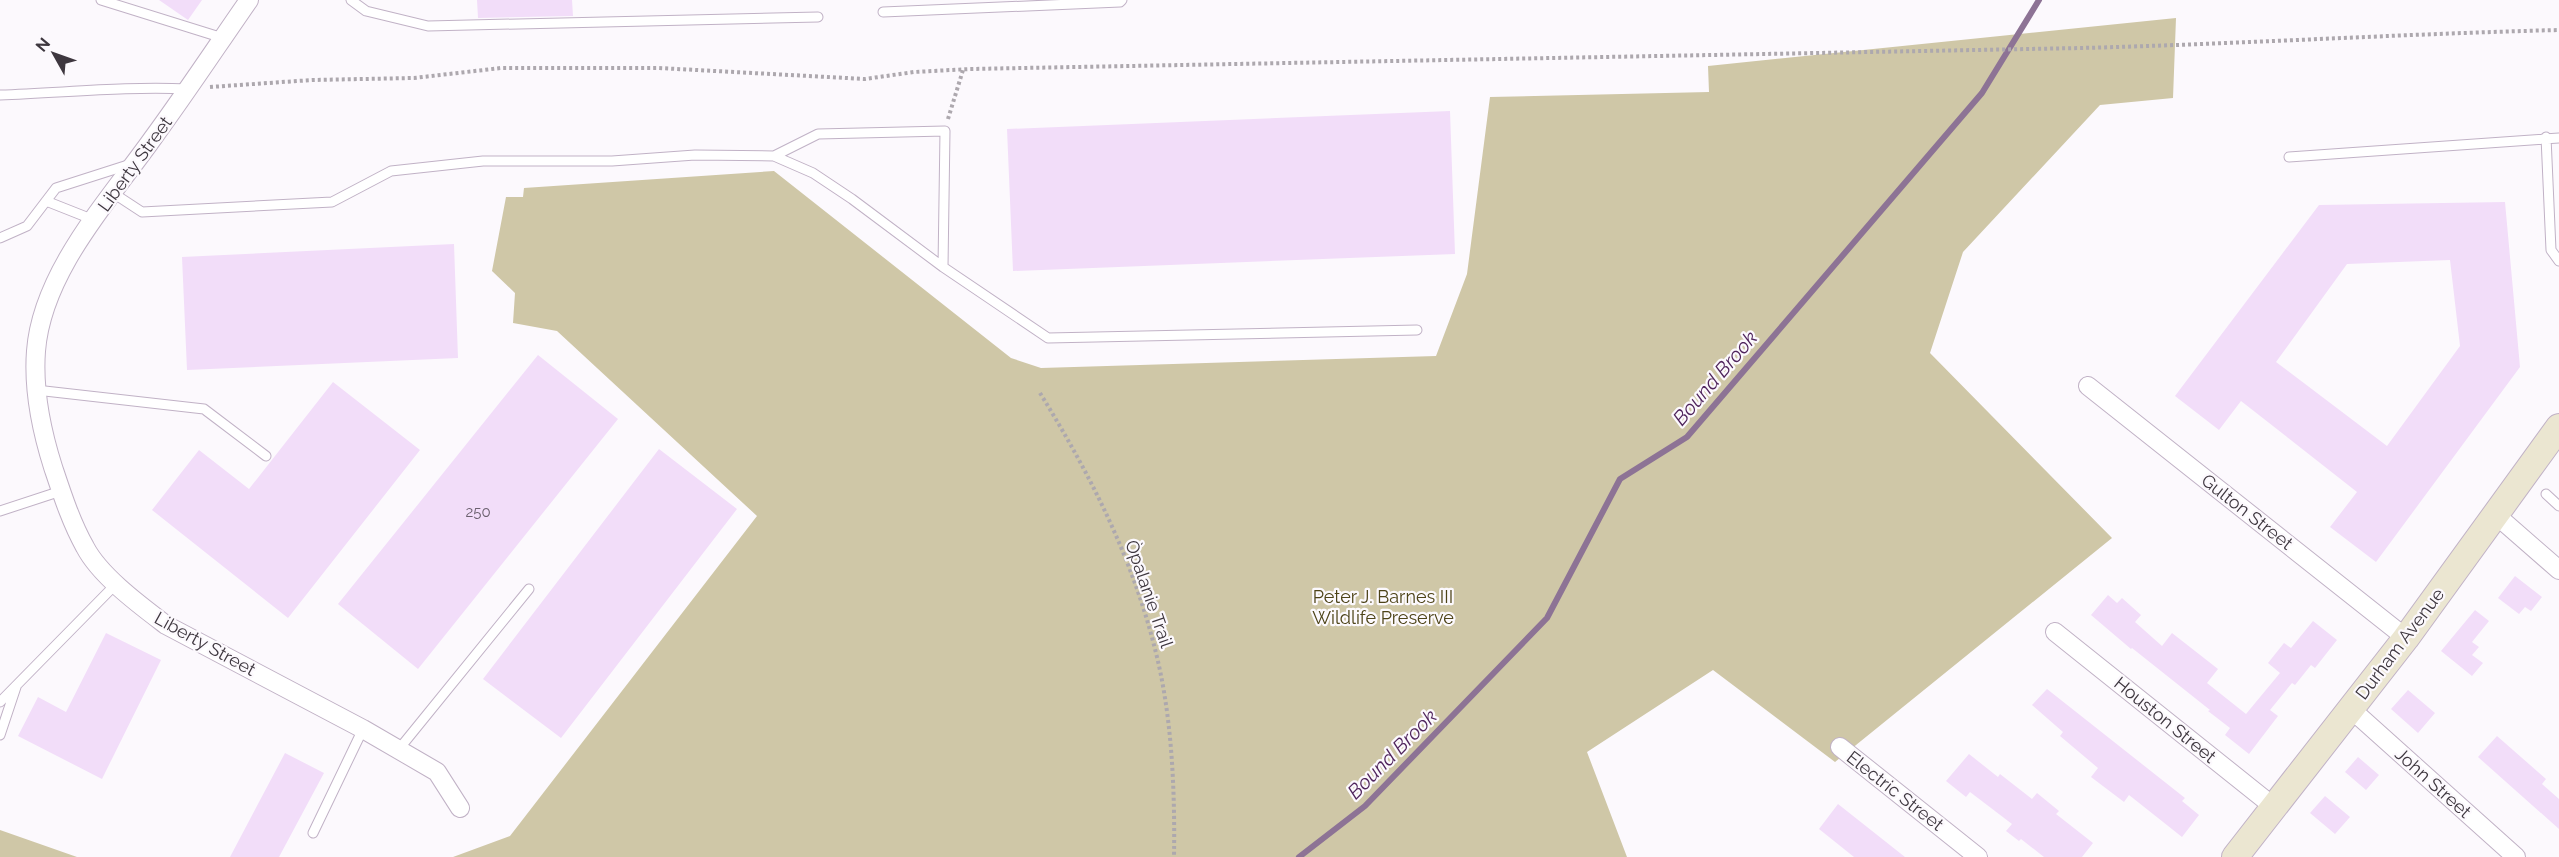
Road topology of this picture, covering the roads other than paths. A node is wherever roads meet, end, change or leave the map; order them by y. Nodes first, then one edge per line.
1 (101, 0) edge
2 (249, 0) edge
3 (351, 0) edge
4 (1122, 0) edge
5 (884, 12) dead end
6 (818, 17) dead end
7 (223, 38) junction
8 (188, 89) junction
9 (0, 95) edge
10 (2546, 137) junction
11 (2559, 138) edge
12 (774, 156) junction
13 (2289, 157) dead end
14 (136, 162) junction
15 (112, 194) junction
16 (46, 201) junction
17 (94, 220) junction
18 (0, 238) edge
19 (2559, 261) edge
20 (943, 267) junction
21 (1417, 330) dead end
22 (2088, 386) dead end
23 (36, 390) junction
24 (2559, 427) edge
25 (266, 456) dead end
26 (61, 491) junction
27 (2546, 494) dead end
28 (2559, 506) edge
29 (0, 511) edge
30 (2496, 515) junction
31 (2559, 570) edge
32 (116, 584) junction
33 (529, 589) dead end
34 (2055, 632) dead end
35 (2406, 638) junction
36 (17, 684) junction
37 (0, 702) edge
38 (2350, 709) junction
39 (363, 729) junction
40 (0, 735) edge
41 (1840, 747) dead end
42 (399, 749) junction
43 (2274, 807) junction
44 (460, 808) dead end
45 (313, 833) dead end
46 (1978, 857) edge
47 (2235, 857) edge
48 (2516, 857) edge

1 - 7 lane
2 - 7 street, Liberty Street
3 - 6 lane
4 - 5 lane
7 - 8 street, Liberty Street
8 - 9 lane
8 - 14 street, Liberty Street
10 - 11 lane
10 - 13 lane
10 - 19 lane
12 - 15 lane
12 - 20 lane
12 - 20 lane
14 - 15 street, Liberty Street
14 - 16 lane
15 - 17 street, Liberty Street
16 - 17 lane
16 - 18 lane
17 - 23 street, Liberty Street
20 - 21 lane
22 - 35 street, Gulton Street
23 - 25 lane
23 - 26 street, Liberty Street
24 - 30 street, Durham Avenue
26 - 29 lane
26 - 32 street, Liberty Street
27 - 28 lane
30 - 31 street
30 - 35 street, Durham Avenue
32 - 36 lane
32 - 39 street, Liberty Street
33 - 42 lane
34 - 43 street, Houston Street
35 - 38 street, Durham Avenue
36 - 37 lane
36 - 40 lane
38 - 43 street, Durham Avenue
38 - 48 street, John Street
39 - 42 street, Liberty Street
39 - 45 lane
41 - 46 street, Electric Street
42 - 44 street, Liberty Street
43 - 47 street, Durham Avenue

